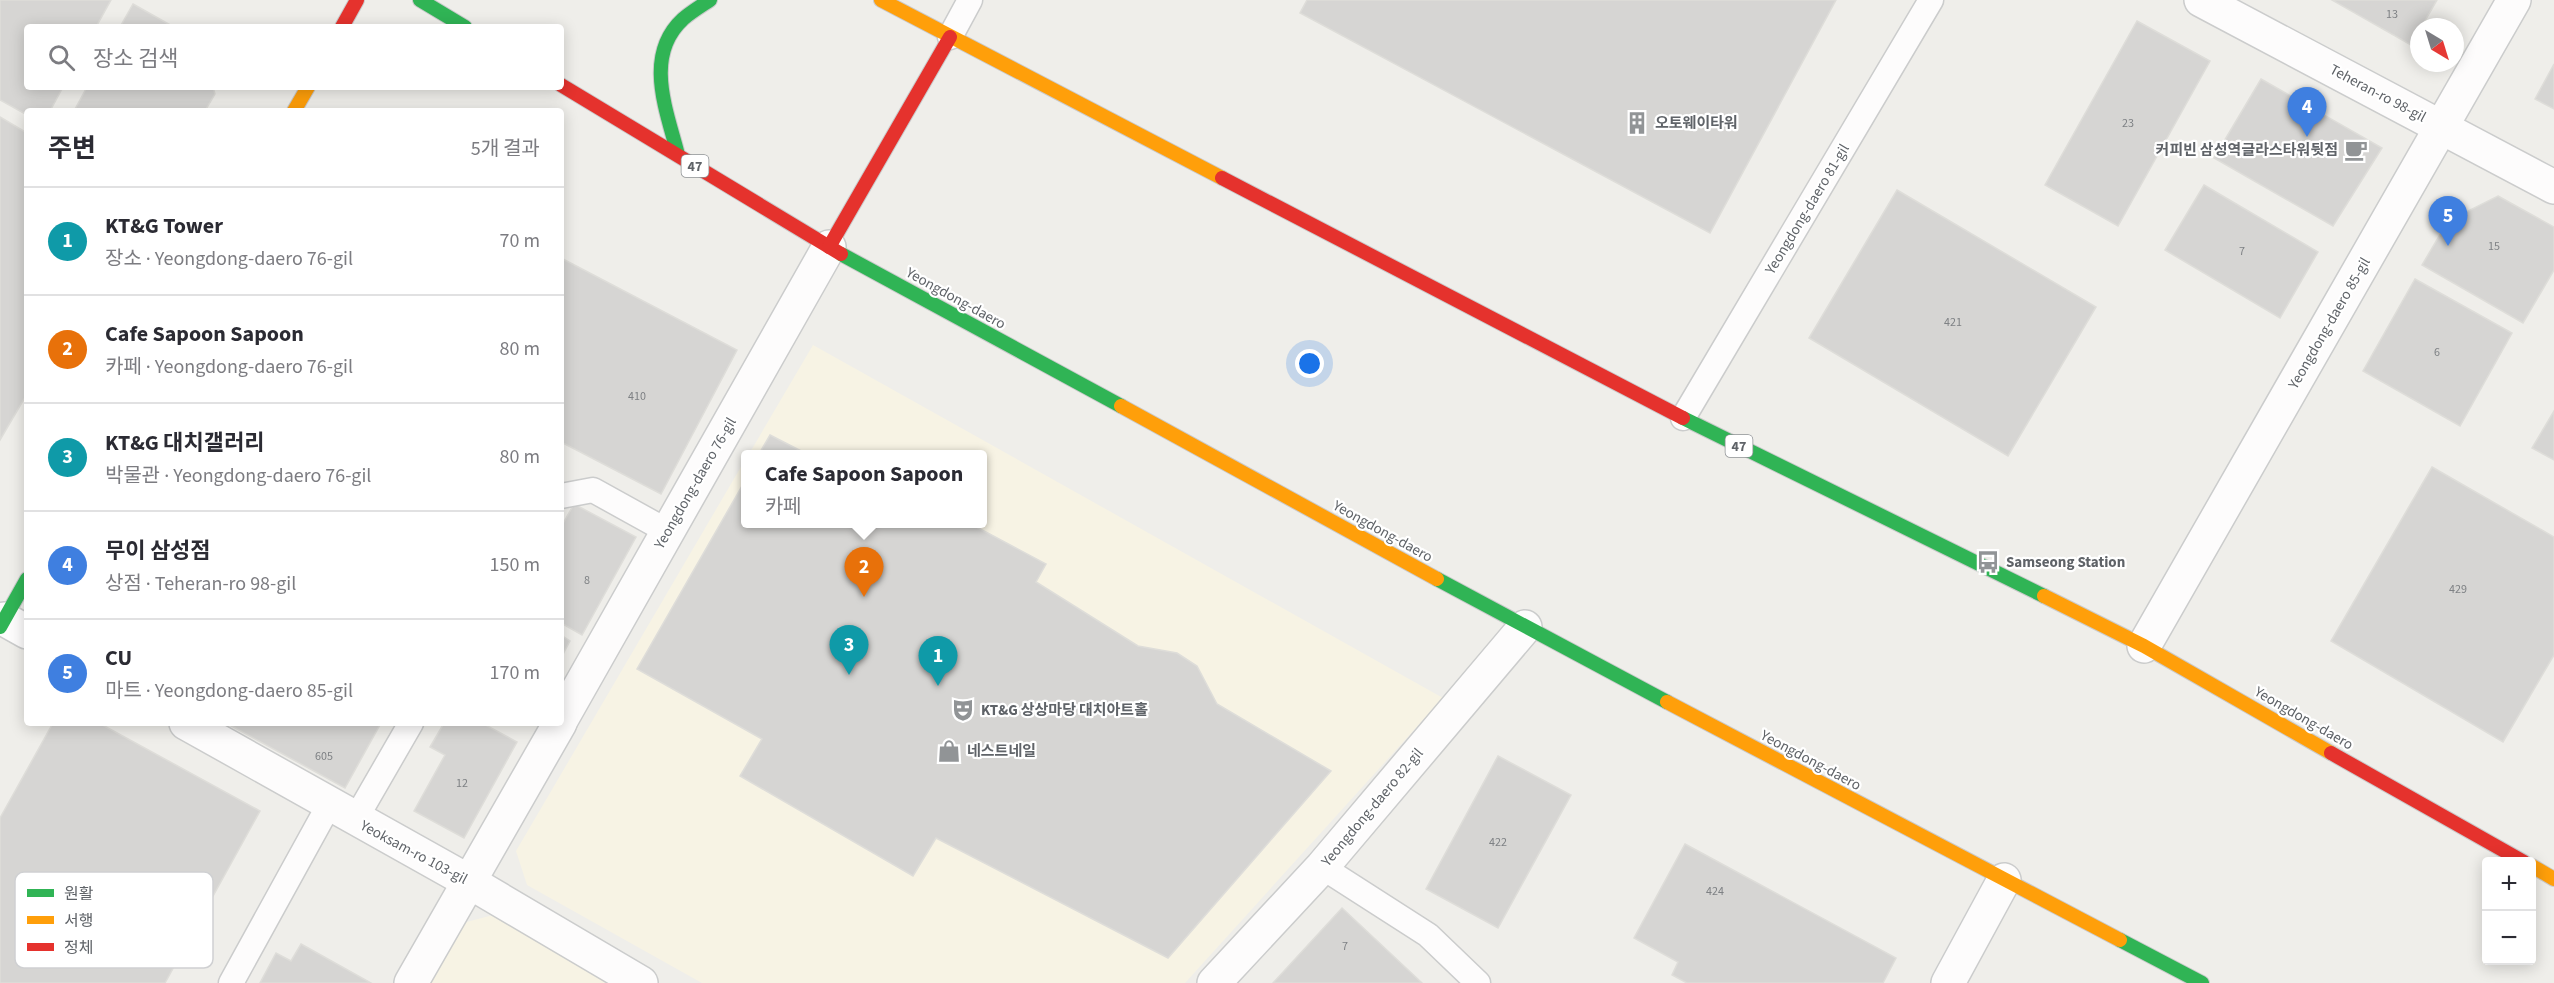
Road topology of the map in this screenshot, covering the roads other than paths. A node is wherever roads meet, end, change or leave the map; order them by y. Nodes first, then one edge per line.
1 (357, 0) edge
2 (420, 0) edge
3 (710, 0) edge
4 (881, 0) edge
5 (970, 0) edge
6 (1931, 0) edge
7 (2201, 0) edge
8 (2514, 0) edge
9 (344, 24) edge
10 (460, 24) edge
11 (950, 37) junction
12 (564, 87) edge
13 (306, 90) edge
14 (296, 108) edge
15 (2442, 126) junction
16 (678, 155) junction
17 (2554, 187) edge
18 (829, 247) junction
19 (1683, 418) junction
20 (564, 495) edge
21 (668, 531) junction
22 (24, 587) edge
23 (10, 626) edge
24 (1526, 627) junction
25 (2144, 646) junction
26 (564, 715) edge
27 (191, 726) edge
28 (409, 726) edge
29 (558, 726) edge
30 (342, 812) junction
31 (2517, 857) edge
32 (1322, 867) junction
33 (2536, 868) edge
34 (2554, 879) edge
35 (2004, 880) junction
36 (468, 881) junction
37 (231, 983) edge
38 (411, 983) edge
39 (642, 983) edge
40 (1214, 983) edge
41 (1478, 983) edge
42 (1948, 983) edge
43 (2202, 983) edge

1 - 9 main road
2 - 10 main road
3 - 16 main road
4 - 11 main road, Yeongdong-daero / 47
5 - 11 lane
6 - 19 lane, Yeongdong-daero 81-gil
7 - 15 street, Teheran-ro 98-gil
8 - 15 street, Yeongdong-daero 85-gil
11 - 18 main road
11 - 19 main road, Yeongdong-daero / 47
12 - 16 main road, Yeongdong-daero / 47
13 - 14 main road
15 - 17 street, Teheran-ro 98-gil
15 - 25 street, Yeongdong-daero 85-gil
16 - 18 main road, Yeongdong-daero / 47
18 - 21 street, Yeongdong-daero 76-gil
18 - 24 main road, Yeongdong-daero / 47
19 - 25 main road, Yeongdong-daero / 47
20 - 21 lane
21 - 26 street, Yeongdong-daero 76-gil
22 - 23 main road
24 - 32 street, Yeongdong-daero 82-gil
24 - 35 main road, Yeongdong-daero / 47
25 - 31 main road, Yeongdong-daero / 47
27 - 30 street, Yeoksam-ro 103-gil
28 - 30 lane
29 - 36 street, Yeongdong-daero 76-gil
30 - 36 street, Yeoksam-ro 103-gil
30 - 37 lane
32 - 40 street, Yeongdong-daero 82-gil
32 - 41 lane
33 - 34 main road
35 - 42 street
35 - 43 main road, Yeongdong-daero / 47
36 - 38 street, Yeongdong-daero 76-gil
36 - 39 street, Yeoksam-ro 103-gil

